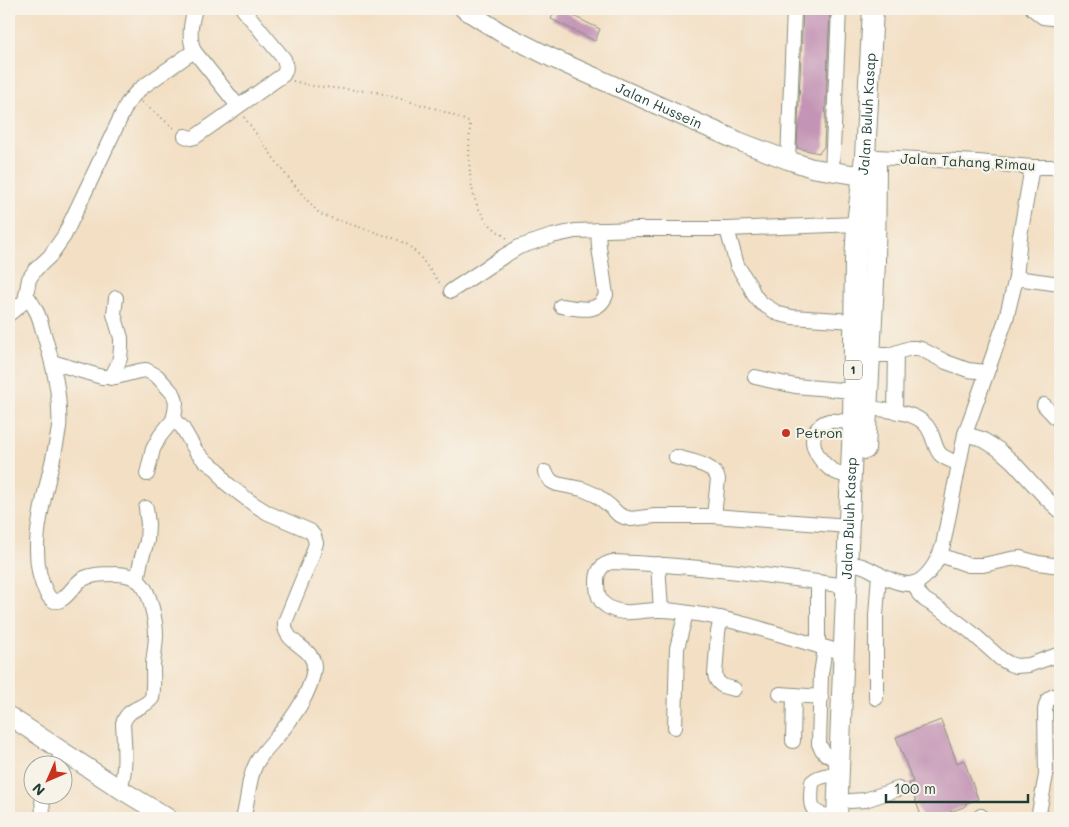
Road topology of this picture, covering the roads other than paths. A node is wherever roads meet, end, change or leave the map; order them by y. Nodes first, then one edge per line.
1 (195, 9) edge
2 (242, 9) edge
3 (464, 9) edge
4 (794, 9) edge
5 (839, 9) edge
6 (873, 9) edge
7 (883, 9) edge
8 (1032, 9) edge
9 (485, 16) edge
10 (1060, 19) edge
11 (194, 51) junction
12 (238, 106) junction
13 (185, 136) road end
14 (876, 157) junction
15 (788, 160) junction
16 (1032, 166) junction
17 (1060, 167) edge
18 (832, 172) junction
19 (863, 176) junction
20 (857, 224) junction
21 (598, 230) junction
22 (727, 230) junction
23 (855, 261) junction
24 (875, 263) junction
25 (1016, 278) junction
26 (1060, 284) edge
27 (452, 291) road end
28 (27, 296) junction
29 (116, 298) dead end
30 (561, 306) dead end
31 (9, 314) edge
32 (854, 321) junction
33 (896, 353) junction
34 (870, 355) junction
35 (52, 362) junction
36 (986, 372) junction
37 (756, 377) dead end
38 (110, 378) junction
39 (853, 391) junction
40 (1044, 406) dead end
41 (867, 408) junction
42 (895, 411) junction
43 (172, 420) junction
44 (852, 422) junction
45 (1060, 422) edge
46 (965, 434) junction
47 (676, 457) dead end
48 (959, 464) junction
49 (544, 472) dead end
50 (147, 474) dead end
51 (850, 476) junction
52 (146, 508) dead end
53 (1060, 511) edge
54 (714, 516) junction
55 (849, 526) junction
56 (940, 555) junction
57 (658, 564) junction
58 (858, 565) junction
59 (1060, 566) edge
60 (879, 574) junction
61 (137, 580) junction
62 (818, 582) junction
63 (914, 583) junction
64 (846, 586) junction
65 (661, 610) junction
66 (686, 613) junction
67 (721, 618) junction
68 (829, 649) junction
69 (1060, 654) edge
70 (734, 689) dead end
71 (780, 694) dead end
72 (794, 695) junction
73 (1060, 695) edge
74 (820, 697) junction
75 (876, 698) dead end
76 (9, 716) edge
77 (675, 727) dead end
78 (792, 741) dead end
79 (55, 754) edge
80 (72, 765) edge
81 (839, 767) junction
82 (120, 789) junction
83 (898, 789) dead end
84 (42, 804) edge
85 (843, 814) edge
86 (43, 818) edge
87 (168, 818) edge
88 (243, 818) edge
89 (1038, 818) edge

1 - 11 street
2 - 12 street
3 - 9 main road, Jalan Hussein
4 - 15 street
5 - 18 street
6 - 19 highway, Jalan Buluh Kasap / 1
7 - 14 highway, Jalan Buluh Kasap / 1
8 - 10 street
9 - 15 main road, Jalan Hussein
11 - 12 street
11 - 28 street
12 - 13 street
14 - 16 street, Jalan Tahang Rimau
14 - 24 highway, Jalan Buluh Kasap / 1
15 - 18 main road, Jalan Hussein
16 - 17 street, Jalan Tahang Rimau
16 - 25 street
18 - 19 main road, Jalan Hussein
19 - 20 highway, Jalan Buluh Kasap / 1
20 - 22 street
20 - 23 highway, Jalan Buluh Kasap / 1
21 - 22 street
21 - 27 street
21 - 30 street
22 - 32 street
23 - 24 highway
23 - 32 highway, Jalan Buluh Kasap / 1
24 - 34 highway, Jalan Buluh Kasap / 1
25 - 26 street
25 - 36 street
28 - 31 street
28 - 35 street
29 - 38 street
32 - 39 highway, Jalan Buluh Kasap / 1
33 - 34 street
33 - 36 street
33 - 42 street
34 - 41 highway, Jalan Buluh Kasap / 1
35 - 38 street
35 - 61 street
36 - 46 street
37 - 39 street
38 - 43 street
39 - 44 highway, Jalan Buluh Kasap / 1
40 - 45 street
41 - 42 street
41 - 58 highway, Jalan Buluh Kasap / 1
42 - 48 street
43 - 50 street
43 - 88 street
44 - 51 highway, Jalan Buluh Kasap / 1
44 - 51 street
46 - 48 street
46 - 53 street
47 - 54 street
48 - 56 street
49 - 54 street
51 - 55 highway, Jalan Buluh Kasap / 1
52 - 61 street
54 - 55 street
55 - 64 highway, Jalan Buluh Kasap / 1
56 - 59 street
56 - 63 street
57 - 62 street
57 - 65 street
57 - 65 street
58 - 60 street
58 - 85 highway, Jalan Buluh Kasap / 1
60 - 63 street
60 - 75 street
61 - 82 street
62 - 64 street
62 - 68 street
63 - 69 street
64 - 68 highway, Jalan Buluh Kasap / 1
65 - 66 street
66 - 67 street
66 - 77 street
67 - 68 street
67 - 70 street
68 - 74 street
68 - 81 highway, Jalan Buluh Kasap / 1
71 - 72 street
72 - 74 street
72 - 78 street
73 - 89 street
74 - 81 street
76 - 79 main road
80 - 82 main road
81 - 85 highway, Jalan Buluh Kasap / 1
81 - 85 street
82 - 87 main road
83 - 85 street
84 - 86 street

